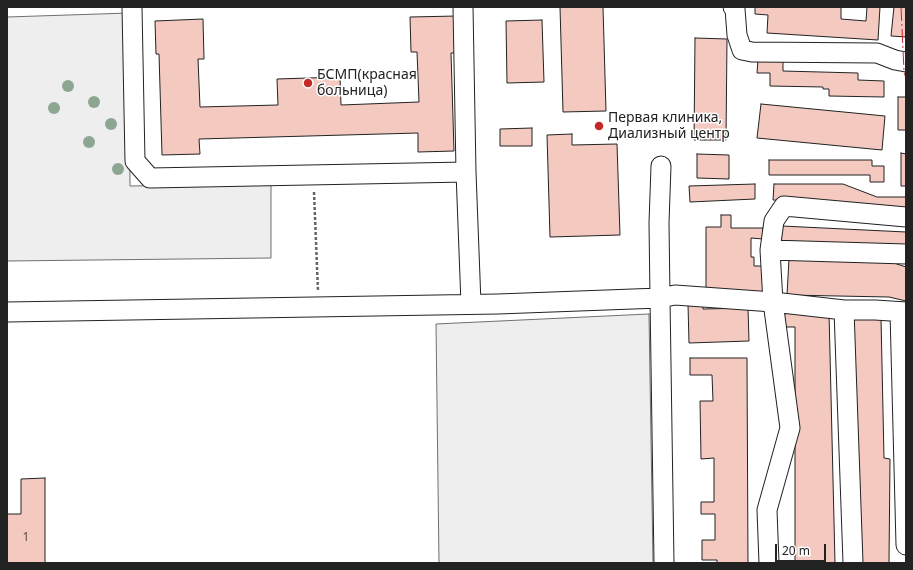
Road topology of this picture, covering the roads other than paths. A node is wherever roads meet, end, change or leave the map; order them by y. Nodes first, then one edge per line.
1 (132, 7) edge
2 (463, 7) edge
3 (733, 7) edge
4 (906, 62) edge
5 (661, 166) dead end
6 (466, 172) junction
7 (906, 217) edge
8 (770, 250) junction
9 (906, 254) edge
10 (660, 298) junction
11 (773, 302) junction
12 (471, 304) junction
13 (844, 310) junction
14 (7, 312) edge
15 (903, 312) edge
16 (906, 545) edge
17 (664, 563) edge
18 (769, 563) edge
19 (853, 563) edge

1 - 6 street
2 - 6 street
3 - 4 street
5 - 10 street
6 - 12 street
7 - 8 street
8 - 9 street
8 - 11 street
10 - 11 street
10 - 12 street
10 - 17 street
11 - 13 street
11 - 18 street
12 - 14 street
13 - 15 street
13 - 19 street
15 - 16 street

